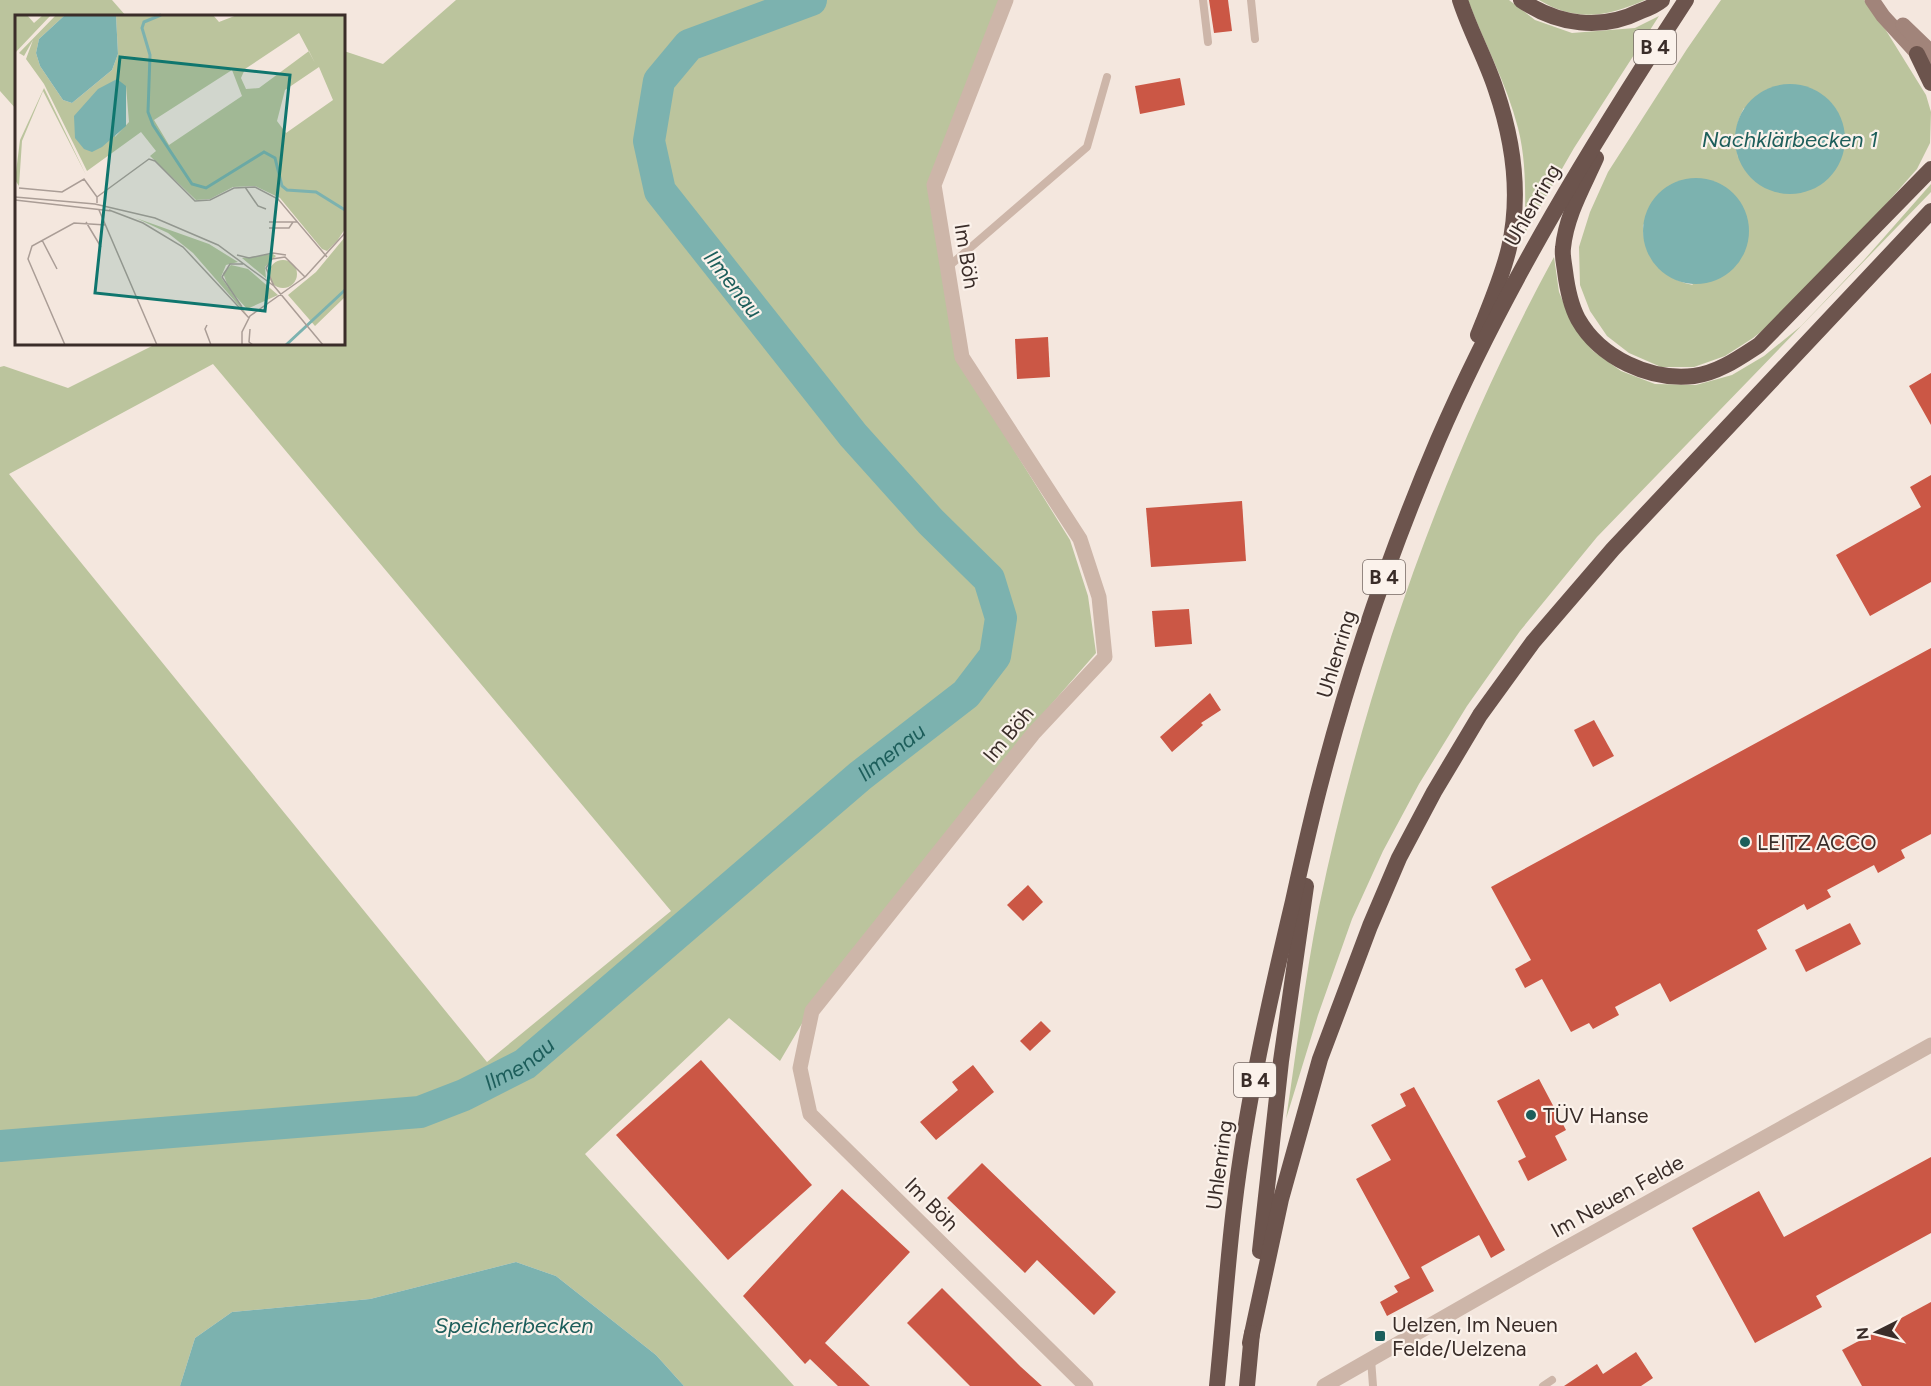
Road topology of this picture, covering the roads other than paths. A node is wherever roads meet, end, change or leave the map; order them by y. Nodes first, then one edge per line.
1 (1006, 0) edge
2 (1203, 0) edge
3 (1251, 0) edge
4 (1460, 0) edge
5 (1521, 0) edge
6 (1662, 0) edge
7 (1686, 0) edge
8 (1872, 0) edge
9 (1878, 0) edge
10 (1256, 39) dead end
11 (1208, 42) dead end
12 (1924, 53) edge
13 (1931, 69) edge
14 (1107, 76) dead end
15 (1931, 83) edge
16 (1624, 94) junction
17 (1931, 160) edge
18 (1926, 174) edge
19 (1931, 211) edge
20 (948, 267) junction
21 (1464, 381) junction
22 (1322, 778) junction
23 (1931, 1045) edge
24 (1250, 1343) junction
25 (1371, 1359) junction
26 (1552, 1380) dead end
27 (1086, 1386) edge
28 (1217, 1386) edge
29 (1247, 1386) edge
30 (1324, 1386) edge
31 (1373, 1386) edge
32 (1543, 1386) edge

1 - 20 street, Im Böh
2 - 11 lane
3 - 10 lane
4 - 21 highway
5 - 6 highway
7 - 16 highway, Uhlenring / B 4
8 - 12 main road
9 - 12 main road
12 - 13 main road
12 - 15 highway
14 - 20 lane
16 - 18 highway
16 - 21 highway, Uhlenring / B 4
17 - 18 highway
19 - 24 highway
20 - 27 street, Im Böh
21 - 22 highway, Uhlenring / B 4
22 - 24 highway, B 4
22 - 28 highway, Uhlenring / B 4
23 - 25 street, Im Neuen Felde
24 - 29 highway, B 4
25 - 30 street, Im Neuen Felde
25 - 31 lane
26 - 32 lane

